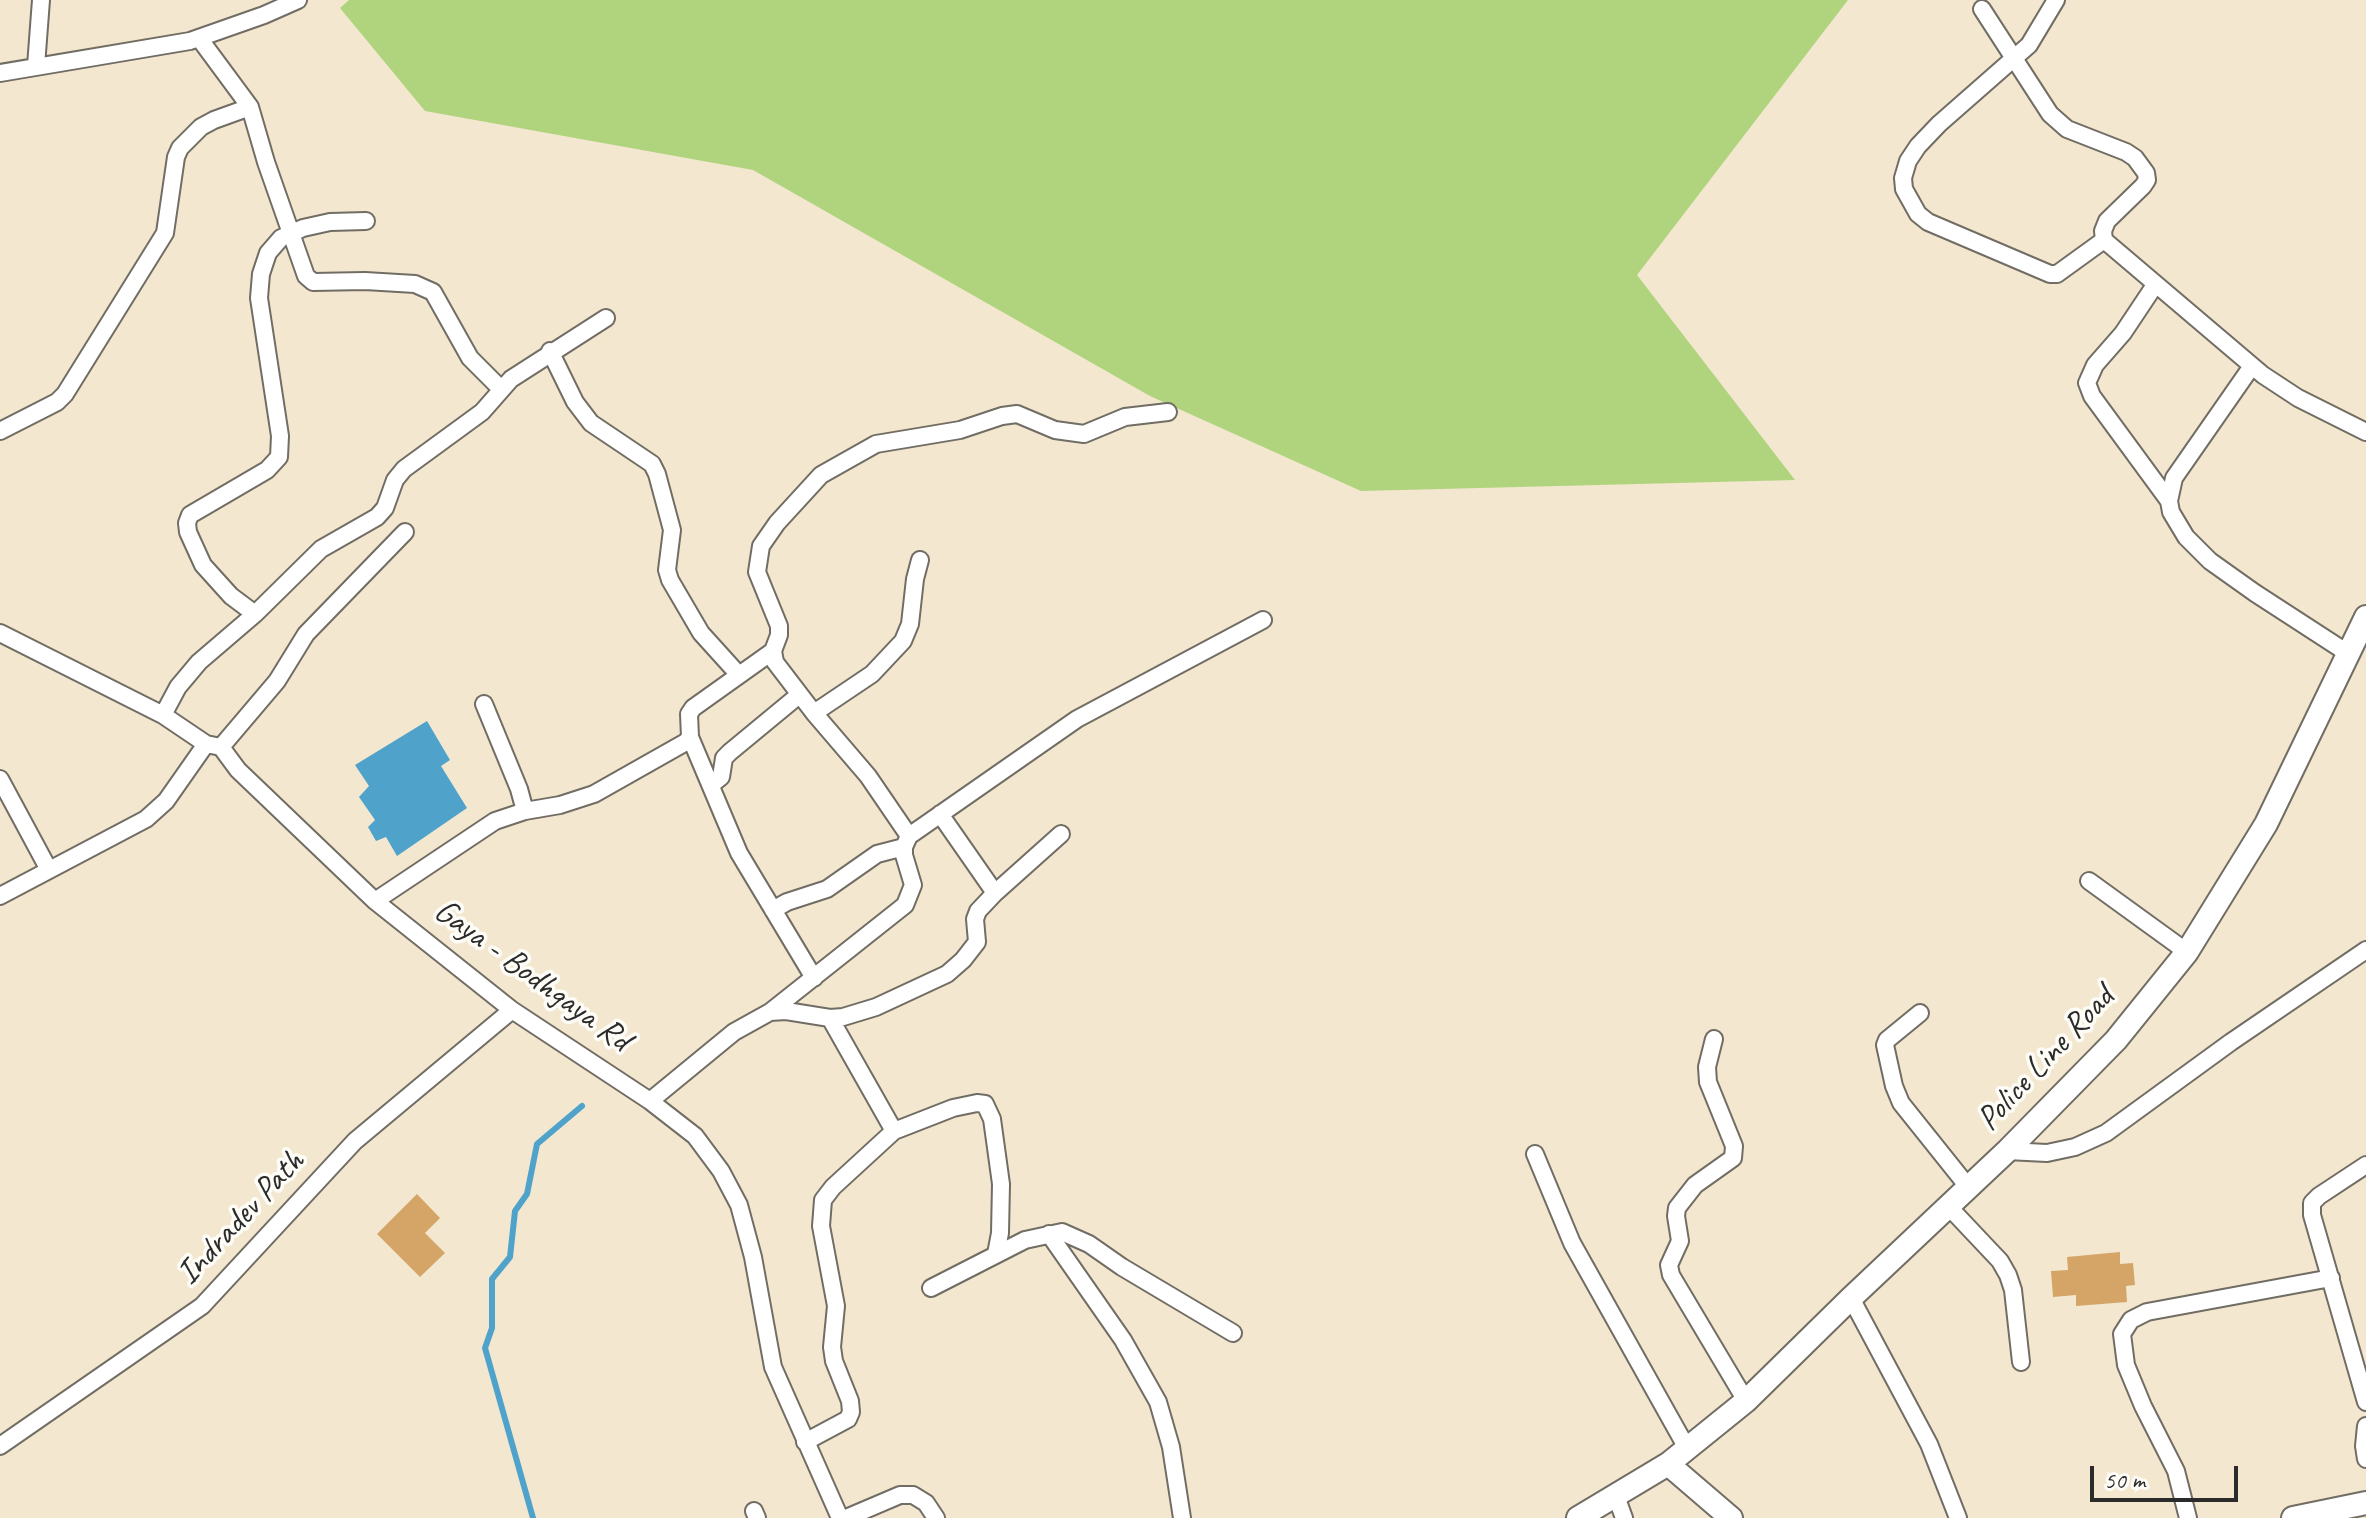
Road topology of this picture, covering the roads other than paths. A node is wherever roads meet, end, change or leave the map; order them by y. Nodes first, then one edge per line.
1 (41, 0) edge
2 (298, 0) edge
3 (2056, 0) edge
4 (1982, 9) dead end
5 (199, 38) junction
6 (2013, 58) junction
7 (36, 66) junction
8 (2, 74) edge
9 (250, 107) junction
10 (366, 221) dead end
11 (292, 232) junction
12 (2104, 240) junction
13 (2155, 285) junction
14 (606, 318) dead end
15 (550, 351) junction
16 (2252, 366) junction
17 (501, 389) junction
18 (1168, 412) dead end
19 (0, 431) edge
20 (2366, 432) edge
21 (2169, 501) junction
22 (405, 532) dead end
23 (920, 560) dead end
24 (255, 614) junction
25 (2366, 617) edge
26 (1263, 620) dead end
27 (0, 633) edge
28 (773, 651) junction
29 (2354, 656) edge
30 (739, 675) junction
31 (799, 695) junction
32 (484, 704) dead end
33 (814, 713) junction
34 (163, 715) junction
35 (690, 737) junction
36 (213, 745) junction
37 (0, 779) edge
38 (711, 785) junction
39 (525, 811) junction
40 (940, 814) junction
41 (1061, 834) dead end
42 (906, 841) junction
43 (49, 870) junction
44 (2089, 881) dead end
45 (995, 893) junction
46 (0, 896) edge
47 (375, 901) junction
48 (773, 910) junction
49 (2366, 950) edge
50 (2187, 952) junction
51 (814, 978) junction
52 (512, 1010) junction
53 (770, 1012) junction
54 (1920, 1013) dead end
55 (830, 1018) junction
56 (1714, 1039) dead end
57 (650, 1101) junction
58 (894, 1131) junction
59 (2007, 1151) junction
60 (1535, 1154) dead end
61 (2366, 1165) edge
62 (1969, 1188) junction
63 (1949, 1207) junction
64 (1049, 1234) junction
65 (996, 1254) junction
66 (2331, 1278) junction
67 (931, 1288) dead end
68 (1851, 1298) junction
69 (1233, 1333) dead end
70 (2021, 1362) dead end
71 (1746, 1401) junction
72 (2366, 1402) edge
73 (2366, 1426) edge
74 (805, 1442) junction
75 (0, 1446) edge
76 (1688, 1450) junction
77 (2366, 1459) edge
78 (1668, 1464) junction
79 (1616, 1496) junction
80 (2366, 1503) edge
81 (840, 1518) edge
82 (846, 1518) edge
83 (936, 1518) edge
84 (1182, 1518) edge
85 (1578, 1518) edge
86 (1624, 1518) edge
87 (1731, 1518) edge
88 (1958, 1518) edge
89 (2188, 1518) edge
90 (2293, 1518) edge

1 - 7 street
2 - 5 street
3 - 6 street
4 - 6 street
5 - 7 street
5 - 9 street
6 - 12 street
6 - 12 street
7 - 8 street
9 - 11 street
9 - 19 street
10 - 11 street
11 - 17 street
11 - 24 street
12 - 13 street
13 - 16 street
13 - 21 street
14 - 15 street
15 - 17 street
15 - 30 street
16 - 20 street
16 - 21 street
17 - 24 street
18 - 28 street
21 - 29 street
22 - 36 street
23 - 33 street
24 - 34 street
25 - 29 street, Police Line Road
26 - 40 street
27 - 34 street, Gaya - Bodhgaya Rd
28 - 30 street
28 - 31 street
29 - 50 street, Police Line Road
30 - 35 street
31 - 33 street
31 - 38 street
32 - 39 street
33 - 42 street
34 - 36 street, Gaya - Bodhgaya Rd
35 - 38 street
35 - 39 street
36 - 43 street
36 - 47 street, Gaya - Bodhgaya Rd
37 - 43 street
38 - 48 street
39 - 47 street
40 - 42 street
40 - 45 street
41 - 45 street
42 - 48 street
42 - 51 street
43 - 46 street
44 - 50 street
45 - 55 street
47 - 52 street, Gaya - Bodhgaya Rd
48 - 51 street
49 - 59 street
50 - 59 street, Police Line Road
51 - 53 street
52 - 57 street, Gaya - Bodhgaya Rd
52 - 75 street, Indradev Path
53 - 55 street
53 - 57 street
54 - 62 street
55 - 58 street
56 - 71 street
57 - 74 street, Gaya - Bodhgaya Rd
58 - 65 street
58 - 74 street
59 - 62 street, Police Line Road
60 - 76 street
61 - 66 street
62 - 63 street, Police Line Road
63 - 68 street, Police Line Road
63 - 70 street
64 - 65 street
64 - 69 street
64 - 84 street
65 - 67 street
66 - 72 street
66 - 89 street
68 - 71 street, Police Line Road
68 - 88 street
71 - 76 street, Police Line Road
73 - 77 street
74 - 81 street, Gaya - Bodhgaya Rd
76 - 78 street, Police Line Road
78 - 79 street
78 - 87 street
79 - 85 street
79 - 86 street
80 - 90 street
82 - 83 street

